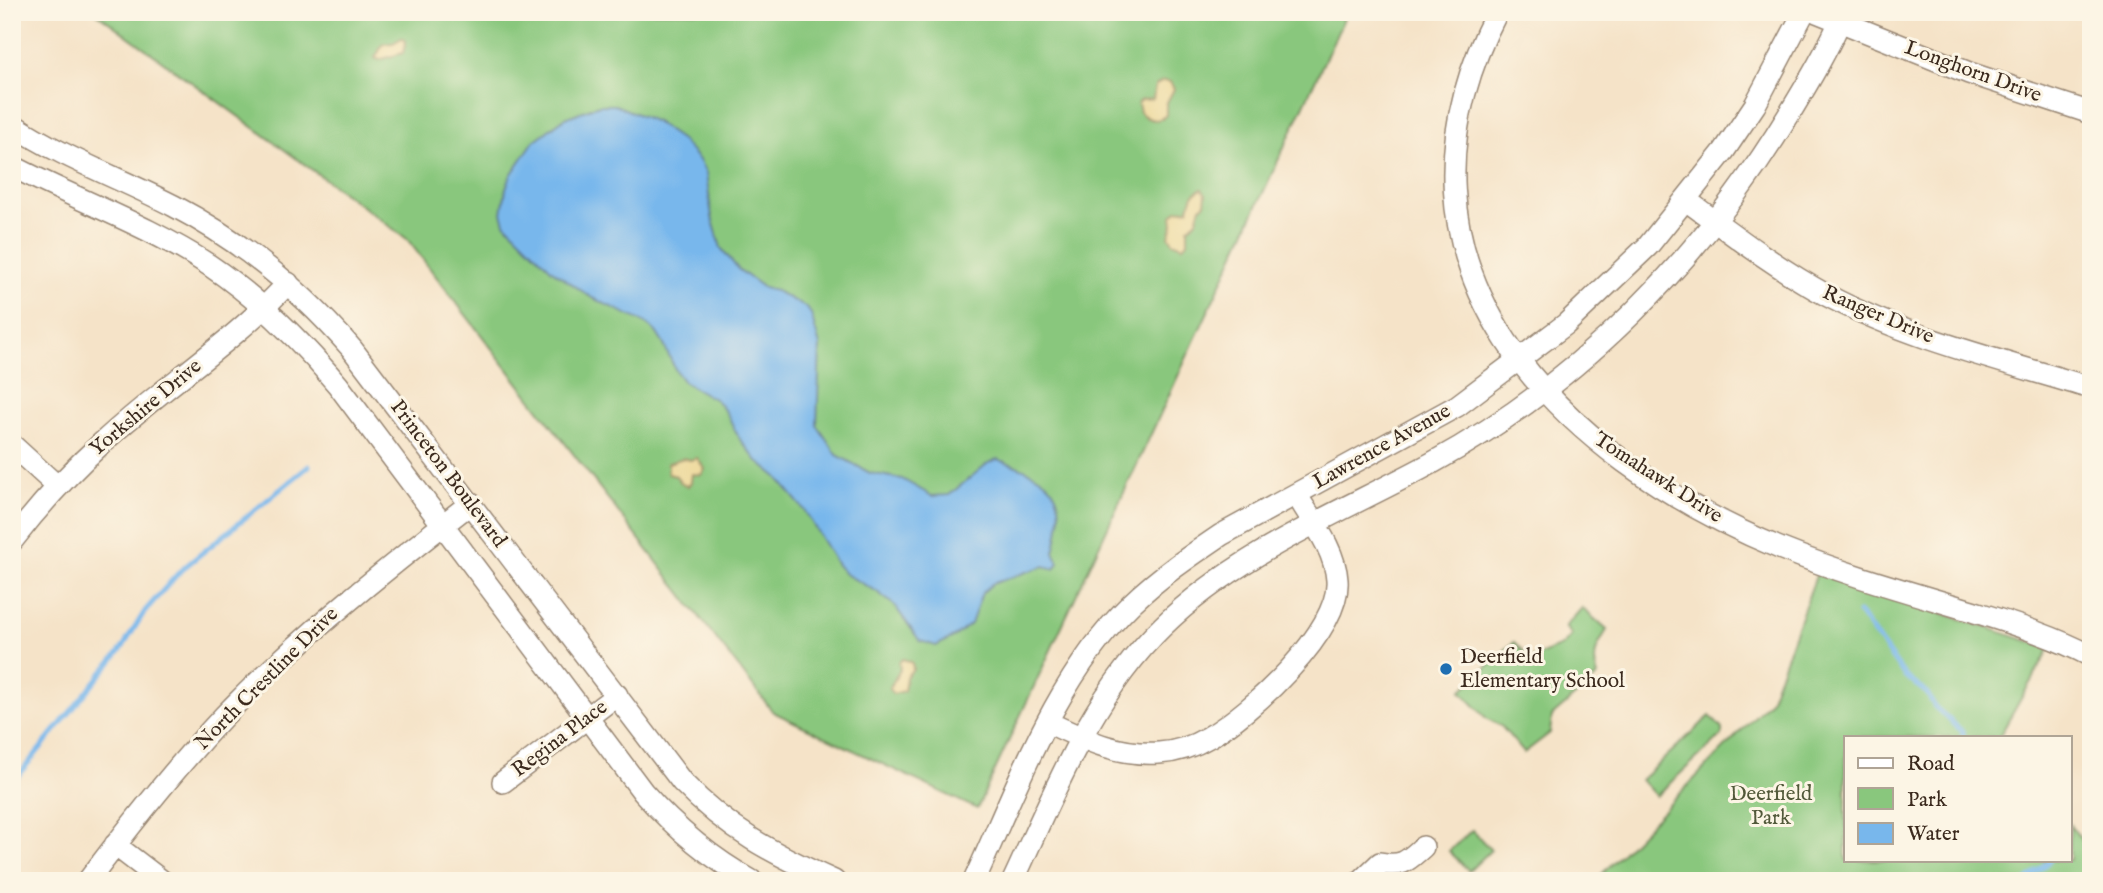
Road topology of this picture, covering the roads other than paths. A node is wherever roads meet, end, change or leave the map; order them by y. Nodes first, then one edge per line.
1 (1497, 12) edge
2 (1804, 12) edge
3 (1817, 12) edge
4 (1842, 17) edge
5 (2091, 113) edge
6 (12, 124) edge
7 (12, 166) edge
8 (1686, 200) junction
9 (1715, 221) junction
10 (288, 283) junction
11 (265, 309) junction
12 (1519, 361) junction
13 (2091, 388) edge
14 (1542, 390) junction
15 (12, 445) edge
16 (58, 487) junction
17 (1296, 495) junction
18 (471, 503) junction
19 (442, 525) junction
20 (1314, 525) junction
21 (12, 541) edge
22 (2091, 656) edge
23 (617, 695) junction
24 (587, 718) junction
25 (1047, 722) junction
26 (1081, 738) junction
27 (503, 782) dead end
28 (115, 845) junction
29 (1423, 847) dead end
30 (88, 881) edge
31 (162, 881) edge
32 (752, 881) edge
33 (834, 881) edge
34 (974, 881) edge
35 (1013, 881) edge
36 (1361, 881) edge

1 - 12 street, Tomahawk Drive
2 - 8 street, Lawrence Avenue
3 - 4 street, Longhorn Drive
4 - 5 street, Longhorn Drive
4 - 9 street, Lawrence Avenue
6 - 10 street, Princeton Boulevard
7 - 11 street, Princeton Boulevard
8 - 9 street, Ranger Drive
8 - 12 street, Lawrence Avenue
9 - 13 street, Ranger Drive
9 - 14 street, Lawrence Avenue
10 - 11 street, Yorkshire Drive
10 - 18 street, Princeton Boulevard
11 - 16 street, Yorkshire Drive
11 - 19 street, Princeton Boulevard
12 - 14 street, Tomahawk Drive
12 - 17 street, Lawrence Avenue
14 - 20 street, Lawrence Avenue
14 - 22 street, Tomahawk Drive
15 - 16 street
16 - 21 street, Yorkshire Drive
17 - 20 street
17 - 25 street, Lawrence Avenue
18 - 19 street, North Crestline Drive
18 - 23 street, Princeton Boulevard
19 - 24 street, Princeton Boulevard
19 - 28 street, North Crestline Drive
20 - 26 street, Lawrence Avenue
20 - 26 street
23 - 24 street, Regina Place
23 - 33 street, Princeton Boulevard
24 - 27 street, Regina Place
24 - 32 street, Princeton Boulevard
25 - 26 street
25 - 34 street, Lawrence Avenue
26 - 35 street, Lawrence Avenue
28 - 30 street, North Crestline Drive
28 - 31 street
29 - 36 street

